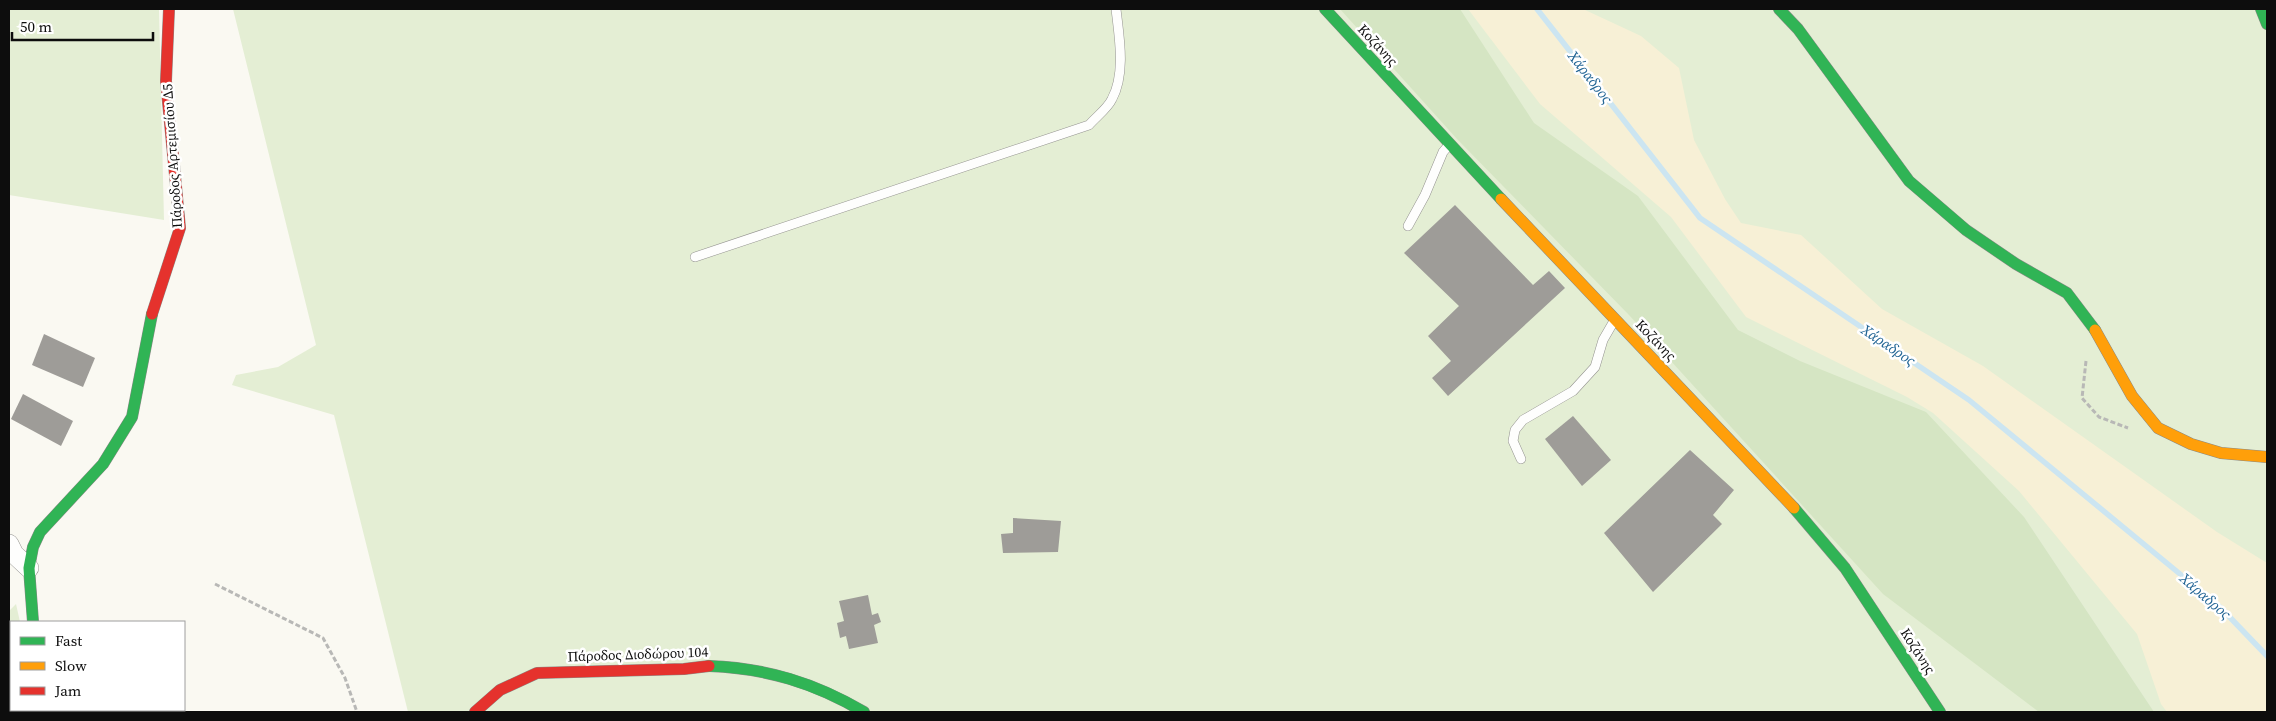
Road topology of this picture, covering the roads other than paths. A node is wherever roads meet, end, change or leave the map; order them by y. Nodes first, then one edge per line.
1 (168, 9) edge
2 (1116, 9) edge
3 (1324, 9) edge
4 (1779, 9) edge
5 (2261, 9) edge
6 (2267, 24) edge
7 (1450, 144) junction
8 (1408, 226) dead end
9 (696, 257) dead end
10 (1616, 319) junction
11 (2267, 457) edge
12 (1521, 459) dead end
13 (9, 544) edge
14 (29, 568) junction
15 (33, 621) edge
16 (475, 712) edge
17 (864, 712) edge
18 (1940, 712) edge

1 - 14 street, Πάροδος Αρτεμισίου Δ5
2 - 9 lane
3 - 7 street, Κοζάνης
4 - 11 street
5 - 6 street
7 - 8 lane
7 - 10 street, Κοζάνης
10 - 12 lane
10 - 18 street, Κοζάνης
13 - 14 street
14 - 15 street, Πάροδος Αρτεμισίου Δ5
16 - 17 street, Πάροδος Διοδώρου 104

